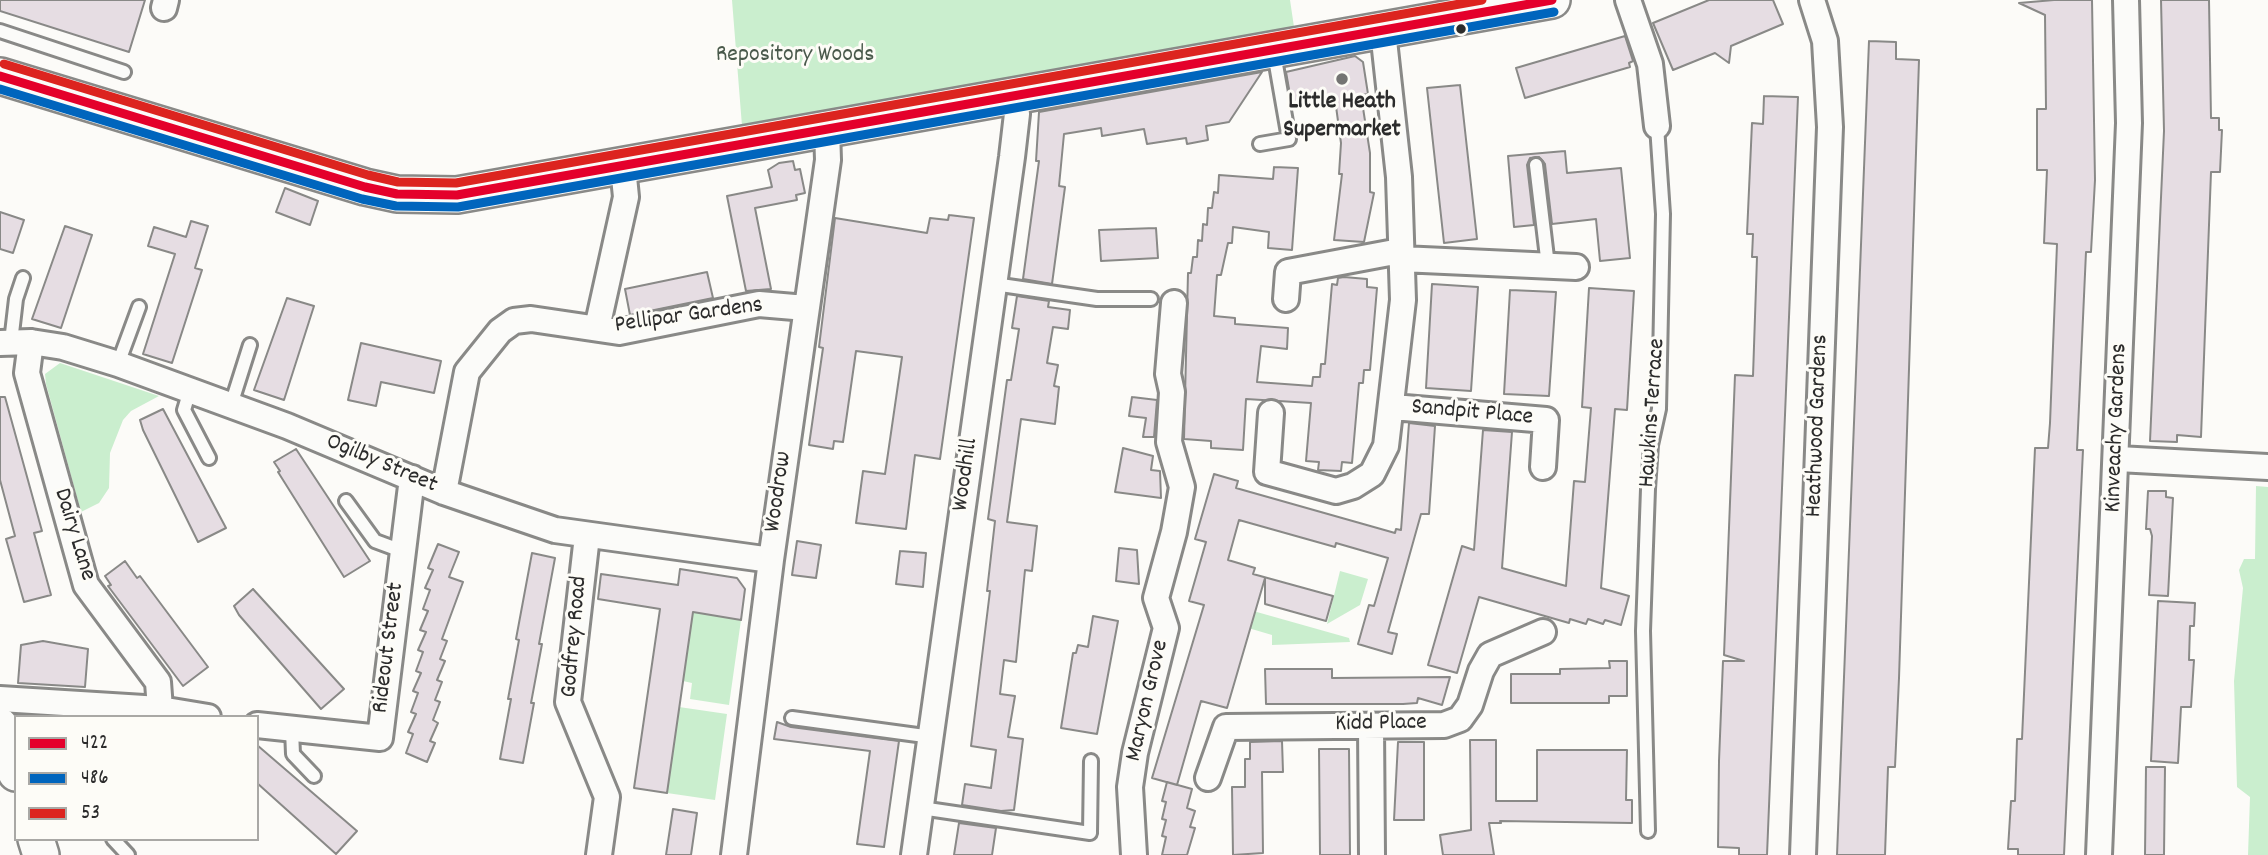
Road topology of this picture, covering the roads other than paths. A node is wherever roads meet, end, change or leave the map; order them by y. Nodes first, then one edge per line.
1 (1552, 0) edge
2 (1628, 0) edge
3 (1812, 0) edge
4 (2126, 0) edge
5 (1442, 10) edge
6 (0, 31) edge
7 (1384, 31) junction
8 (1262, 51) junction
9 (124, 72) dead end
10 (0, 76) edge
11 (1015, 95) junction
12 (1657, 126) joint
13 (827, 130) junction
14 (1260, 144) dead end
15 (1536, 165) dead end
16 (623, 167) junction
17 (1401, 255) junction
18 (1548, 266) junction
19 (1576, 267) dead end
20 (23, 278) dead end
21 (994, 284) junction
22 (1286, 299) dead end
23 (1163, 301) joint
24 (139, 307) dead end
25 (806, 308) junction
26 (597, 328) junction
27 (14, 342) edge
28 (250, 345) dead end
29 (118, 364) junction
30 (190, 390) junction
31 (231, 405) junction
32 (1393, 407) junction
33 (1271, 413) dead end
34 (209, 458) dead end
35 (2118, 459) junction
36 (1543, 467) dead end
37 (2268, 467) edge
38 (412, 478) junction
39 (444, 492) junction
40 (346, 501) dead end
41 (587, 536) junction
42 (402, 551) junction
43 (771, 560) junction
44 (1543, 632) dead end
45 (0, 699) edge
46 (160, 709) junction
47 (196, 715) edge
48 (792, 718) dead end
49 (259, 725) edge
50 (0, 726) edge
51 (1371, 726) junction
52 (292, 730) junction
53 (932, 737) junction
54 (1091, 761) dead end
55 (14, 767) edge
56 (314, 776) dead end
57 (1208, 778) dead end
58 (921, 808) junction
59 (1648, 831) dead end
60 (115, 841) edge
61 (128, 855) edge
62 (599, 855) edge
63 (734, 855) edge
64 (914, 855) edge
65 (1134, 855) edge
66 (1372, 855) edge
67 (1803, 855) edge
68 (2099, 855) edge

1 - 5 main road
2 - 12 street, Hawkins Terrace
3 - 67 street, Heathwood Gardens
4 - 35 street, Kinveachy Gardens
5 - 7 main road
6 - 9 lane
7 - 8 main road
7 - 17 street
8 - 11 main road
8 - 14 lane
10 - 16 main road
11 - 13 main road
11 - 21 street, Woodhill
12 - 59 lane, Hawkins Terrace
13 - 16 main road
13 - 25 street, Woodrow
15 - 18 lane
16 - 26 street
17 - 18 street
17 - 22 street
17 - 32 street
18 - 19 street
20 - 27 lane
21 - 23 lane
21 - 53 street, Woodhill
23 - 65 street, Maryon Grove
24 - 29 lane
25 - 26 street, Pellipar Gardens
25 - 43 street, Woodrow
26 - 39 street, Pellipar Gardens
27 - 29 street, Ogilby Street
27 - 46 street, Dairy Lane
28 - 31 lane
29 - 30 street, Ogilby Street
30 - 31 street, Ogilby Street
30 - 34 lane
31 - 38 street, Ogilby Street
32 - 33 street
32 - 36 street, Sandpit Place
35 - 37 street
35 - 68 street, Kinveachy Gardens
38 - 39 street, Ogilby Street
38 - 42 street, Rideout Street
39 - 41 street, Ogilby Street
40 - 42 lane
41 - 43 street, Ogilby Street
41 - 62 street, Godfrey Road
42 - 52 street, Rideout Street
43 - 63 street, Woodrow
44 - 51 street, Kidd Place
45 - 46 street
46 - 47 street
48 - 53 lane
49 - 52 street, Rideout Street
50 - 55 main road
51 - 57 street, Kidd Place
51 - 66 street
52 - 56 lane
53 - 58 street, Woodhill
54 - 58 lane
58 - 64 street, Woodhill
60 - 61 lane

